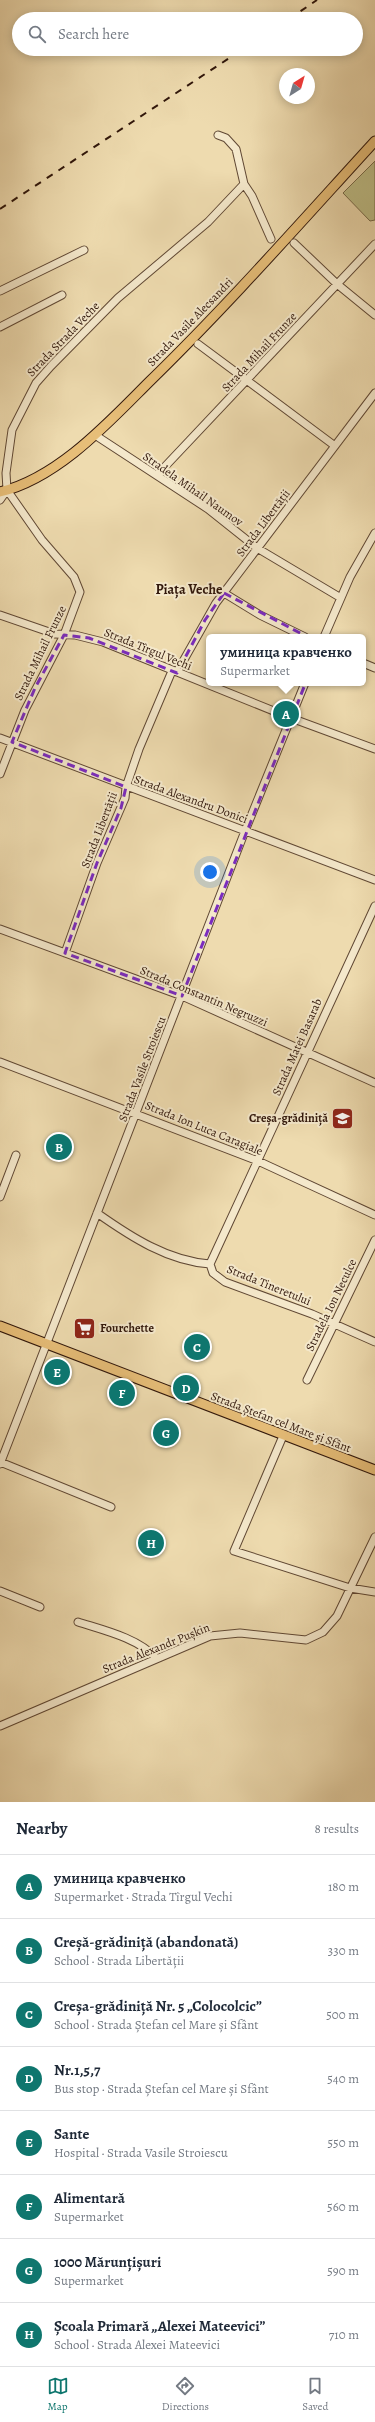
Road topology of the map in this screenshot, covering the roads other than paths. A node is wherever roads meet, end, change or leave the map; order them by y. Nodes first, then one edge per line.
1 (218, 135) dead end
2 (375, 141) edge
3 (244, 184) junction
4 (271, 239) dead end
5 (294, 243) dead end
6 (375, 244) edge
7 (84, 250) dead end
8 (337, 284) junction
9 (0, 291) edge
10 (62, 295) dead end
11 (375, 315) edge
12 (0, 327) edge
13 (198, 344) dead end
14 (247, 382) junction
15 (375, 393) edge
16 (95, 434) junction
17 (335, 446) junction
18 (157, 475) junction
19 (4, 491) edge
20 (0, 500) edge
21 (375, 533) edge
22 (258, 548) junction
23 (80, 587) joint
24 (224, 593) junction
25 (341, 598) junction
26 (0, 615) edge
27 (299, 634) edge
28 (325, 634) edge
29 (64, 635) junction
30 (174, 671) junction
31 (206, 684) edge
32 (211, 686) edge
33 (304, 686) edge
34 (291, 718) junction
35 (0, 738) edge
36 (12, 742) junction
37 (375, 749) edge
38 (0, 774) edge
39 (126, 787) junction
40 (245, 830) junction
41 (375, 880) edge
42 (375, 906) edge
43 (0, 929) edge
44 (65, 953) junction
45 (182, 996) junction
46 (306, 1053) junction
47 (0, 1062) edge
48 (375, 1083) edge
49 (136, 1113) junction
50 (16, 1155) dead end
51 (258, 1161) junction
52 (0, 1197) edge
53 (97, 1213) junction
54 (375, 1215) edge
55 (375, 1240) edge
56 (210, 1264) junction
57 (335, 1323) junction
58 (0, 1326) edge
59 (375, 1342) edge
60 (48, 1344) junction
61 (307, 1380) dead end
62 (283, 1436) junction
63 (0, 1463) edge
64 (375, 1470) edge
65 (111, 1507) dead end
66 (375, 1537) edge
67 (350, 1588) junction
68 (0, 1591) edge
69 (375, 1592) edge
70 (40, 1607) dead end
71 (78, 1622) dead end
72 (156, 1658) junction
73 (0, 1726) edge

1 - 3 street
2 - 16 main road, Strada Vasile Alecsandri
3 - 4 street
3 - 19 street, Strada Strada Veche
5 - 8 street
6 - 8 street, Strada Mihail Frunze
7 - 9 street
8 - 11 street
8 - 14 street, Strada Mihail Frunze
10 - 12 street
13 - 14 street
14 - 17 street
14 - 18 street, Strada Mihail Frunze
15 - 17 street, Strada Libertății
16 - 18 street, Stradela Mihail Naumov
16 - 19 main road, Strada Vasile Alecsandri
17 - 22 street, Strada Libertății
18 - 22 street, Stradela Mihail Naumov
19 - 20 street
19 - 23 street, Strada Strada Veche
21 - 25 street
22 - 24 street, Strada Libertății
22 - 25 street, Stradela Mihail Naumov
23 - 29 street, Strada Mihail Frunze
24 - 27 street
24 - 30 street, Strada Libertății
25 - 28 street
26 - 29 street, Strada Tîrgul Vechi
29 - 30 street, Strada Tîrgul Vechi
29 - 36 street, Strada Mihail Frunze
30 - 31 street, Strada Tîrgul Vechi
30 - 39 street, Strada Libertății
32 - 34 street, Strada Tîrgul Vechi
33 - 34 street, Strada Vasile Stroiescu
34 - 37 street, Strada Tîrgul Vechi
34 - 40 street, Strada Vasile Stroiescu
35 - 36 street, Strada Alexandru Donici
36 - 38 street, Strada Mihail Frunze
36 - 39 street, Strada Alexandru Donici
39 - 40 street, Strada Alexandru Donici
39 - 44 street, Strada Libertății
40 - 41 street, Strada Alexandru Donici
40 - 45 street, Strada Vasile Stroiescu
42 - 46 street, Strada Matei Basarab
43 - 44 street, Strada Constantin Negruzzi
44 - 45 street, Strada Constantin Negruzzi
45 - 46 street, Strada Constantin Negruzzi
45 - 49 street, Strada Vasile Stroiescu
46 - 48 street, Strada Constantin Negruzzi
46 - 51 street, Strada Matei Basarab
47 - 49 street, Strada Ion Luca Caragiale
49 - 51 street, Strada Ion Luca Caragiale
49 - 53 street, Strada Vasile Stroiescu
50 - 52 street
51 - 54 street, Strada Ion Luca Caragiale
51 - 56 street, Strada Matei Basarab
53 - 56 street, Strada Tineretului
53 - 60 street, Strada Vasile Stroiescu
55 - 57 street, Stradela Ion Neculce
56 - 57 street, Strada Tineretului
57 - 59 street, Strada Tineretului
57 - 61 street, Stradela Ion Neculce
58 - 60 main road, Strada Ștefan cel Mare și Sfânt
60 - 62 main road, Strada Ștefan cel Mare și Sfânt
60 - 63 street, Strada Vasile Stroiescu
62 - 64 main road, Strada Ștefan cel Mare și Sfânt
62 - 67 street
63 - 65 street
66 - 67 street, Strada Alexandr Pușkin
67 - 69 street
67 - 72 street, Strada Alexandr Pușkin
68 - 70 street
71 - 72 street
72 - 73 street, Strada Alexandr Pușkin

